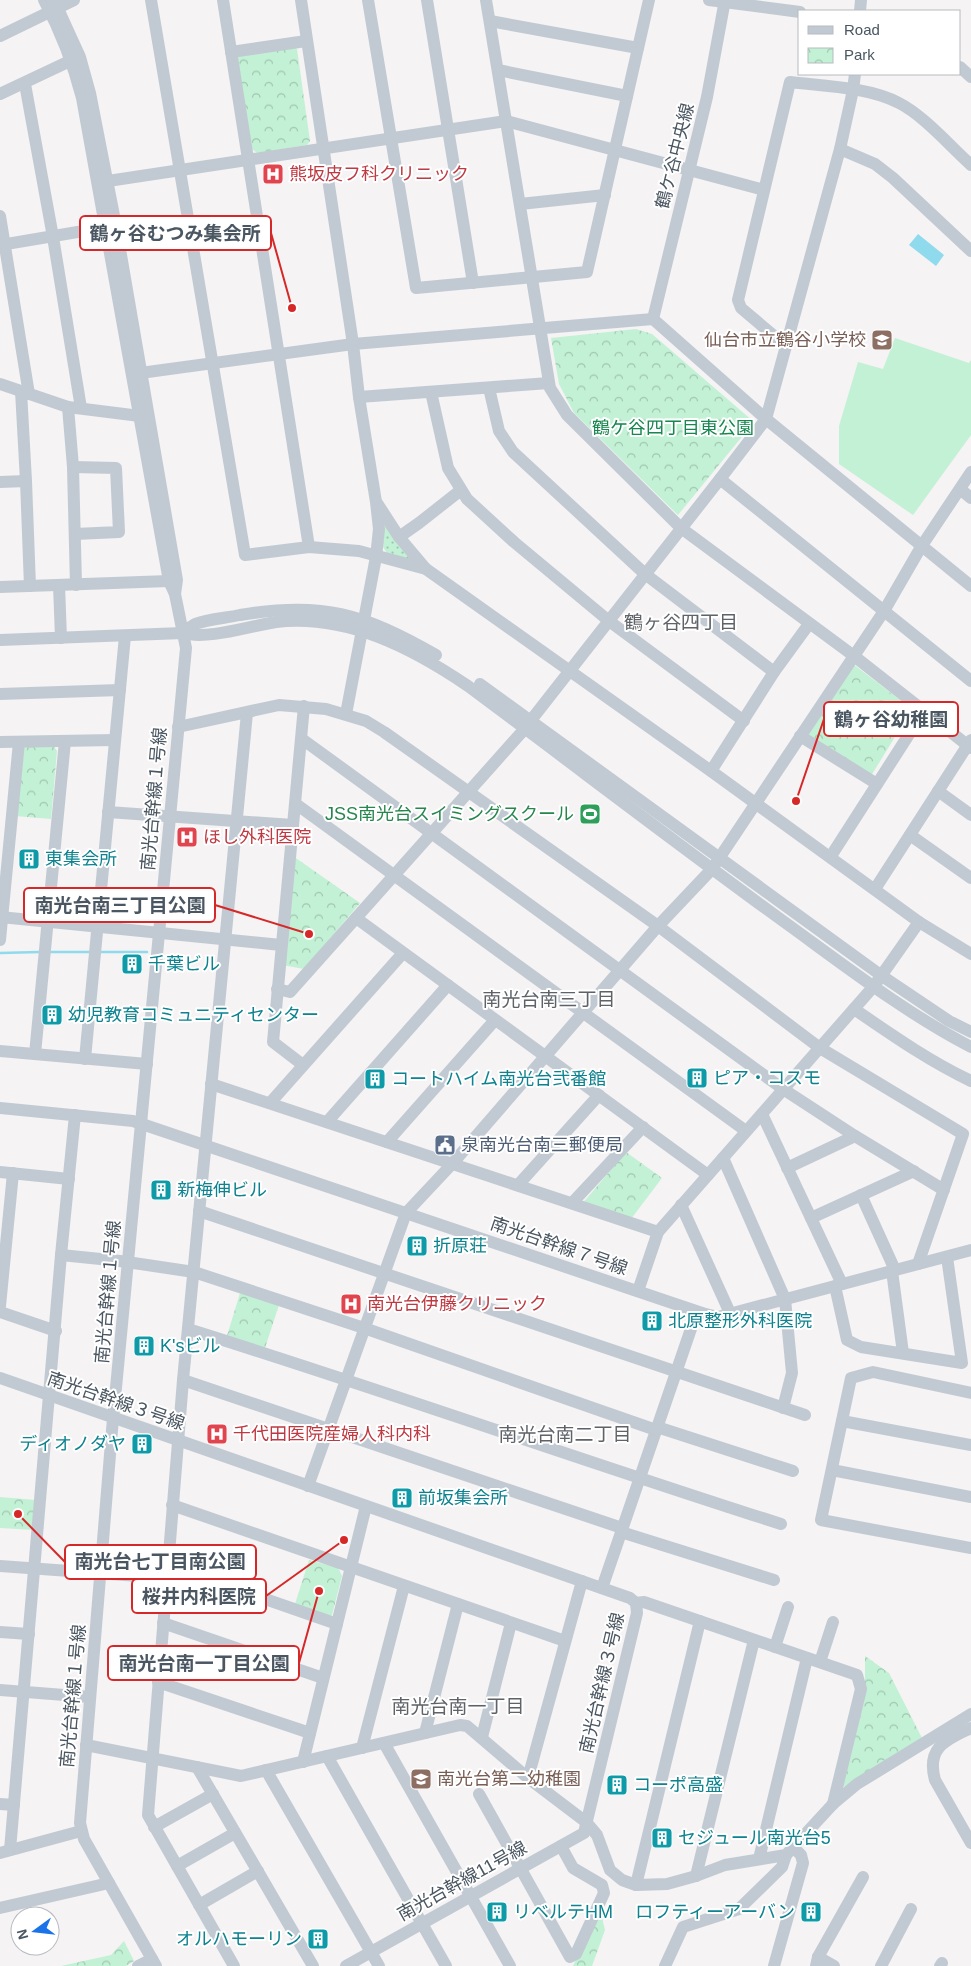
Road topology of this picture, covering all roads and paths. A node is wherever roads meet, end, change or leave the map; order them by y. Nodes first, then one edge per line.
1 (74, 0) edge
2 (151, 0) edge
3 (223, 0) edge
4 (300, 0) edge
5 (368, 0) edge
6 (427, 0) edge
7 (486, 0) edge
8 (649, 0) edge
9 (709, 0) edge
10 (725, 1) edge
11 (52, 5) edge
12 (798, 12) edge
13 (490, 21) junction
14 (0, 36) edge
15 (306, 41) junction
16 (638, 48) junction
17 (231, 52) junction
18 (72, 60) junction
19 (961, 68) edge
20 (498, 70) junction
21 (855, 75) edge
22 (971, 77) edge
23 (24, 84) junction
24 (853, 90) junction
25 (0, 94) edge
26 (627, 96) junction
27 (506, 121) junction
28 (448, 130) junction
29 (391, 138) junction
30 (322, 148) junction
31 (840, 149) junction
32 (615, 150) junction
33 (248, 160) junction
34 (971, 165) edge
35 (180, 170) junction
36 (690, 170) junction
37 (108, 181) junction
38 (764, 190) junction
39 (605, 195) junction
40 (520, 204) junction
41 (0, 216) edge
42 (111, 226) junction
43 (53, 237) junction
44 (3, 245) edge
45 (971, 251) edge
46 (532, 277) junction
47 (473, 283) junction
48 (653, 319) junction
49 (541, 328) junction
50 (353, 344) junction
51 (786, 346) junction
52 (279, 354) junction
53 (213, 363) junction
54 (137, 373) junction
55 (549, 383) junction
56 (0, 384) edge
57 (489, 388) junction
58 (431, 392) junction
59 (25, 393) junction
60 (359, 396) junction
61 (75, 407) junction
62 (140, 416) junction
63 (766, 419) junction
64 (73, 467) junction
65 (971, 472) edge
66 (720, 479) junction
67 (26, 481) junction
68 (0, 482) edge
69 (960, 489) junction
70 (461, 490) junction
71 (971, 498) edge
72 (376, 502) junction
73 (681, 528) junction
74 (75, 534) junction
75 (399, 537) junction
76 (309, 547) junction
77 (921, 547) junction
78 (376, 557) junction
79 (426, 569) junction
80 (645, 574) junction
81 (169, 582) junction
82 (76, 585) junction
83 (30, 586) junction
84 (59, 586) junction
85 (971, 586) edge
86 (0, 587) edge
87 (175, 594) junction
88 (884, 611) junction
89 (609, 620) junction
90 (809, 624) junction
91 (363, 625) junction
92 (182, 633) junction
93 (125, 636) junction
94 (61, 638) junction
95 (0, 640) edge
96 (854, 656) junction
97 (570, 670) junction
98 (774, 672) junction
99 (971, 681) edge
100 (120, 690) junction
101 (0, 694) edge
102 (304, 706) junction
103 (924, 711) junction
104 (247, 713) junction
105 (346, 714) junction
106 (744, 721) junction
107 (528, 724) junction
108 (178, 727) junction
109 (800, 736) junction
110 (115, 740) junction
111 (302, 740) junction
112 (65, 741) junction
113 (0, 742) edge
114 (20, 742) junction
115 (970, 744) edge
116 (711, 771) junction
117 (877, 784) junction
118 (469, 791) junction
119 (938, 791) junction
120 (296, 804) junction
121 (755, 804) junction
122 (108, 812) junction
123 (971, 815) edge
124 (170, 816) junction
125 (236, 821) junction
126 (293, 825) junction
127 (431, 833) junction
128 (910, 835) junction
129 (831, 856) junction
130 (720, 858) junction
131 (712, 869) junction
132 (394, 875) junction
133 (971, 878) edge
134 (875, 889) junction
135 (1, 917) edge
136 (356, 918) junction
137 (48, 922) junction
138 (919, 922) junction
139 (658, 926) junction
140 (97, 927) junction
141 (160, 932) junction
142 (0, 940) edge
143 (225, 940) junction
144 (281, 945) junction
145 (403, 953) junction
146 (971, 954) edge
147 (620, 970) junction
148 (882, 976) junction
149 (448, 985) junction
150 (874, 986) junction
151 (277, 989) junction
152 (854, 1008) junction
153 (583, 1013) junction
154 (495, 1020) junction
155 (971, 1032) edge
156 (971, 1047) edge
157 (820, 1048) junction
158 (0, 1051) edge
159 (35, 1054) junction
160 (545, 1056) junction
161 (85, 1059) junction
162 (147, 1064) junction
163 (303, 1065) junction
164 (971, 1081) edge
165 (211, 1084) junction
166 (783, 1089) junction
167 (599, 1095) junction
168 (270, 1103) junction
169 (0, 1108) edge
170 (762, 1114) junction
171 (75, 1115) junction
172 (327, 1122) junction
173 (141, 1124) junction
174 (642, 1127) junction
175 (746, 1131) junction
176 (854, 1136) junction
177 (387, 1142) junction
178 (206, 1145) junction
179 (723, 1158) junction
180 (452, 1164) junction
181 (787, 1168) junction
182 (914, 1171) junction
183 (0, 1172) edge
184 (13, 1173) junction
185 (708, 1175) junction
186 (69, 1179) junction
187 (518, 1185) junction
188 (944, 1190) junction
189 (861, 1195) junction
190 (572, 1203) junction
191 (682, 1205) junction
192 (199, 1211) junction
193 (406, 1213) junction
194 (811, 1218) junction
195 (658, 1232) junction
196 (971, 1250) edge
197 (61, 1255) junction
198 (947, 1257) junction
199 (128, 1263) junction
200 (918, 1264) junction
201 (894, 1271) junction
202 (194, 1272) junction
203 (383, 1273) junction
204 (839, 1285) junction
205 (638, 1291) junction
206 (784, 1299) junction
207 (0, 1306) edge
208 (0, 1312) edge
209 (702, 1313) junction
210 (730, 1313) junction
211 (188, 1328) junction
212 (364, 1328) junction
213 (56, 1332) junction
214 (903, 1353) junction
215 (676, 1372) junction
216 (0, 1378) edge
217 (346, 1379) junction
218 (183, 1380) junction
219 (971, 1393) edge
220 (50, 1396) junction
221 (782, 1408) junction
222 (805, 1414) dead end
223 (113, 1418) junction
224 (842, 1421) junction
225 (329, 1428) junction
226 (656, 1429) junction
227 (178, 1442) junction
228 (971, 1445) edge
229 (832, 1470) junction
230 (793, 1471) dead end
231 (639, 1479) junction
232 (308, 1486) junction
233 (971, 1497) edge
234 (172, 1505) junction
235 (366, 1506) junction
236 (781, 1524) dead end
237 (622, 1530) junction
238 (971, 1548) edge
239 (168, 1565) junction
240 (0, 1566) edge
241 (351, 1567) junction
242 (34, 1569) junction
243 (100, 1574) junction
244 (166, 1578) junction
245 (774, 1580) dead end
246 (582, 1581) junction
247 (404, 1586) junction
248 (602, 1588) junction
249 (636, 1603) junction
250 (458, 1604) junction
251 (788, 1607) dead end
252 (700, 1621) junction
253 (833, 1622) dead end
254 (163, 1623) junction
255 (511, 1623) junction
256 (337, 1624) junction
257 (0, 1632) edge
258 (29, 1634) junction
259 (754, 1640) junction
260 (565, 1641) junction
261 (775, 1647) junction
262 (807, 1658) junction
263 (820, 1662) junction
264 (323, 1678) junction
265 (158, 1682) junction
266 (0, 1690) edge
267 (24, 1692) junction
268 (90, 1697) junction
269 (971, 1714) edge
270 (971, 1728) edge
271 (310, 1732) junction
272 (425, 1733) junction
273 (482, 1738) junction
274 (384, 1742) junction
275 (86, 1745) junction
276 (362, 1748) junction
277 (327, 1756) junction
278 (152, 1758) junction
279 (302, 1762) junction
280 (197, 1767) junction
281 (266, 1770) junction
282 (528, 1778) junction
283 (213, 1794) junction
284 (479, 1794) dead end
285 (0, 1804) edge
286 (833, 1804) junction
287 (14, 1805) junction
288 (586, 1822) junction
289 (154, 1827) junction
290 (81, 1831) junction
291 (235, 1833) junction
292 (971, 1843) edge
293 (561, 1846) junction
294 (5, 1852) edge
295 (790, 1852) junction
296 (759, 1859) junction
297 (177, 1866) junction
298 (521, 1868) junction
299 (258, 1871) junction
300 (696, 1876) junction
301 (863, 1877) dead end
302 (109, 1882) junction
303 (636, 1885) junction
304 (472, 1896) junction
305 (199, 1905) junction
306 (0, 1908) edge
307 (911, 1910) dead end
308 (422, 1924) junction
309 (371, 1952) junction
310 (817, 1961) edge
311 (154, 1962) edge
312 (772, 1965) edge
313 (138, 1966) edge
314 (234, 1966) edge
315 (313, 1966) edge
316 (346, 1966) edge
317 (379, 1966) edge
318 (446, 1966) edge
319 (510, 1966) edge
320 (666, 1966) edge
321 (834, 1966) edge
322 (881, 1966) edge

1 - 11 street
2 - 35 street
3 - 17 street
4 - 15 street
5 - 29 street
6 - 28 street
7 - 13 street
8 - 16 street
9 - 10 street
10 - 12 street
10 - 36 street, 鶴ケ谷中央線
11 - 14 street
11 - 18 street
11 - 37 street
13 - 16 street
13 - 20 street
15 - 17 street
15 - 30 street
16 - 26 street
17 - 33 street
18 - 23 street
18 - 42 street
19 - 22 street
20 - 26 street
20 - 27 street
21 - 24 street
23 - 25 street
23 - 43 street
24 - 31 street
24 - 34 street
24 - 38 street
26 - 32 street
27 - 28 street
27 - 32 street
27 - 40 street
28 - 29 street
28 - 47 street
29 - 30 street
29 - 47 street
30 - 33 street
30 - 50 street
31 - 45 street
31 - 51 street
32 - 36 street
32 - 39 street
33 - 35 street
33 - 52 street
35 - 37 street
35 - 53 street
36 - 38 street
36 - 48 street, 鶴ケ谷中央線
37 - 42 street
38 - 51 street
39 - 40 street
39 - 46 street
40 - 46 street
41 - 44 street
42 - 43 street
42 - 54 street
43 - 44 street
43 - 61 street
44 - 59 street
46 - 47 street
46 - 49 street
48 - 49 street
48 - 63 street
49 - 50 street
49 - 55 street
50 - 52 street
50 - 60 street
51 - 63 street
52 - 53 street
52 - 76 street
53 - 54 street
53 - 76 street
54 - 62 street
54 - 87 street
55 - 57 street
55 - 73 street
56 - 59 street
57 - 58 street
57 - 80 street
58 - 60 street
58 - 70 street
59 - 61 street
59 - 67 street
60 - 72 street
61 - 62 street
61 - 64 street
62 - 81 street
63 - 66 street
63 - 77 street
64 - 74 street
64 - 74 street
65 - 69 street
66 - 73 street
66 - 88 street
67 - 68 street
67 - 83 street
69 - 71 street
69 - 77 street
70 - 75 street
70 - 89 street
72 - 75 street
72 - 78 street
73 - 80 street
73 - 90 street
74 - 82 street
75 - 79 street
76 - 78 street
77 - 85 street
77 - 88 street
78 - 79 street
78 - 91 street
79 - 97 street
80 - 89 street
80 - 98 street
81 - 82 street
81 - 87 street
82 - 84 street
83 - 84 street
83 - 86 street
84 - 94 street
87 - 92 street, 南光台幹線１号線
88 - 96 street
88 - 99 street
89 - 97 street
89 - 106 street
90 - 96 street
90 - 98 street
91 - 92 street
91 - 105 street
91 - 107 street
92 - 93 street
92 - 108 street, 南光台幹線１号線
93 - 94 street
93 - 100 street
94 - 95 street
96 - 103 street
96 - 109 street
97 - 107 street
97 - 116 street
98 - 106 street
100 - 101 street
100 - 110 street
102 - 104 street
102 - 105 street
102 - 111 street
103 - 115 street
103 - 117 street
104 - 108 street
104 - 125 street
105 - 118 street
106 - 116 street
107 - 118 street
107 - 130 street
107 - 131 street
108 - 124 street, 南光台幹線１号線
109 - 117 street
109 - 121 street
110 - 112 street
110 - 122 street
111 - 120 street
111 - 127 street
112 - 114 street
112 - 137 street
113 - 114 street
114 - 135 street
115 - 119 street
116 - 121 street
117 - 129 street
118 - 127 street
118 - 139 street
119 - 123 street
119 - 128 street
120 - 126 street
120 - 132 street
121 - 129 street
121 - 130 street
122 - 124 street
122 - 140 street
124 - 125 street
124 - 141 street, 南光台幹線１号線
125 - 126 street
125 - 143 street
126 - 144 street
127 - 132 street
127 - 147 street
128 - 133 street
128 - 134 street
129 - 134 street
130 - 131 street
130 - 148 street
131 - 139 street
131 - 150 street
132 - 136 street
132 - 153 street
134 - 138 street
135 - 137 street
135 - 142 street
136 - 145 street
136 - 151 street
137 - 140 street
137 - 159 street
138 - 146 street
138 - 148 street
139 - 147 street
139 - 157 street
140 - 141 street
140 - 161 street
141 - 143 street
141 - 162 street, 南光台幹線１号線
143 - 144 street
143 - 165 street
144 - 151 street
145 - 149 street
145 - 163 street
147 - 153 street
147 - 166 street
148 - 150 street
148 - 155 street
149 - 154 street
149 - 172 street
150 - 152 street
150 - 156 street
151 - 163 street
152 - 157 street
152 - 164 street
153 - 160 street
153 - 175 street
154 - 160 street
154 - 177 street
157 - 166 street
157 - 188 street
158 - 159 street
159 - 161 street
160 - 167 street
160 - 180 street
161 - 162 street
162 - 173 street, 南光台幹線１号線
163 - 168 street
165 - 168 street
165 - 178 street
166 - 170 street
166 - 176 street
167 - 174 street
167 - 187 street
168 - 172 street
169 - 171 street, 南光台幹線７号線
170 - 175 street
170 - 181 street
171 - 173 street, 南光台幹線７号線
171 - 186 street
172 - 177 street
173 - 178 street, 南光台幹線７号線
173 - 199 street, 南光台幹線１号線
174 - 185 street
174 - 190 street
175 - 179 street
176 - 181 street
176 - 182 street
177 - 180 street
178 - 192 street
178 - 193 street, 南光台幹線７号線
179 - 185 street
179 - 206 street
180 - 187 street
180 - 193 street
181 - 194 street
182 - 188 street
182 - 189 street
183 - 184 street
184 - 186 street
184 - 207 street
185 - 191 street
186 - 197 street
187 - 190 street
188 - 200 street
189 - 194 street
189 - 201 street
190 - 195 street
191 - 195 street
191 - 210 street
192 - 202 street
192 - 203 street
193 - 203 street
193 - 205 street, 南光台幹線７号線
194 - 204 street
195 - 205 street
196 - 198 street, 南光台幹線７号線
197 - 199 street
197 - 213 street
198 - 200 street, 南光台幹線７号線
198 - 214 street
199 - 202 street
199 - 223 street, 南光台幹線１号線
200 - 201 street, 南光台幹線７号線
201 - 204 street, 南光台幹線７号線
201 - 214 street
202 - 211 street
202 - 212 street
203 - 212 street
203 - 215 street
204 - 206 street, 南光台幹線７号線
204 - 214 street
205 - 209 street, 南光台幹線７号線
206 - 210 street, 南光台幹線７号線
206 - 221 street
208 - 213 street
209 - 210 street, 南光台幹線７号線
209 - 215 street
211 - 217 street
211 - 218 street
212 - 217 street
212 - 226 street
213 - 220 street
215 - 221 street
215 - 226 street
216 - 220 street, 南光台幹線３号線
217 - 225 street
217 - 231 street
218 - 225 street
218 - 227 street
219 - 224 street
220 - 223 street, 南光台幹線３号線
220 - 242 street
221 - 222 street
223 - 227 street, 南光台幹線３号線
223 - 243 street, 南光台幹線１号線
224 - 228 street
224 - 229 street
225 - 232 street
225 - 237 street
226 - 230 street
226 - 231 street
227 - 232 street, 南光台幹線３号線
227 - 234 street
229 - 233 street
229 - 238 street
231 - 236 street
231 - 237 street
232 - 235 street, 南光台幹線３号線
234 - 239 street
234 - 241 street
235 - 241 street
235 - 246 street, 南光台幹線３号線
237 - 245 street
237 - 248 street
239 - 244 street
239 - 256 street
240 - 242 street
241 - 247 street
241 - 256 street
242 - 243 street
242 - 258 street
243 - 244 street
243 - 268 street, 南光台幹線１号線
244 - 254 street
246 - 248 street, 南光台幹線３号線
246 - 260 street
247 - 250 street
247 - 276 street
248 - 249 street, 南光台幹線３号線
249 - 252 street
249 - 288 street, 南光台幹線３号線
250 - 255 street
250 - 272 street
251 - 261 street
252 - 259 street
252 - 303 street
253 - 263 street
254 - 264 street
254 - 265 street
255 - 260 street
255 - 273 street
256 - 264 street
257 - 258 street
258 - 267 street
259 - 261 street
259 - 300 street
260 - 282 street
261 - 262 street
262 - 263 street
262 - 296 street
263 - 286 street
264 - 271 street
265 - 271 street
265 - 278 street
266 - 267 street
267 - 268 street
267 - 287 street
268 - 275 street, 南光台幹線１号線
269 - 286 street
270 - 292 street
271 - 279 street
272 - 273 street
272 - 274 street
273 - 282 street
274 - 276 street
274 - 304 street
275 - 278 street
275 - 290 street, 南光台幹線１号線
276 - 277 street
277 - 279 street
277 - 308 street
278 - 280 street
278 - 289 street
279 - 281 street
280 - 281 street
280 - 283 street
281 - 309 street
282 - 288 street
283 - 289 street
283 - 291 street
284 - 298 street
285 - 287 street
286 - 295 street
287 - 294 street
288 - 293 street, 南光台幹線11号線
288 - 303 street
289 - 297 street
290 - 294 street
290 - 302 street, 南光台幹線１号線
291 - 297 street
291 - 299 street
293 - 298 street, 南光台幹線11号線
293 - 298 street
295 - 296 street
295 - 312 street
295 - 320 street
296 - 300 street
297 - 305 street
298 - 304 street, 南光台幹線11号線
299 - 305 street
299 - 315 street
300 - 303 street
301 - 310 street
302 - 306 street
302 - 311 street, 南光台幹線１号線
304 - 308 street, 南光台幹線11号線
304 - 319 street
305 - 314 street
307 - 322 street
308 - 309 street, 南光台幹線11号線
308 - 318 street
309 - 316 street, 南光台幹線11号線
309 - 317 street
310 - 321 street
311 - 313 street

